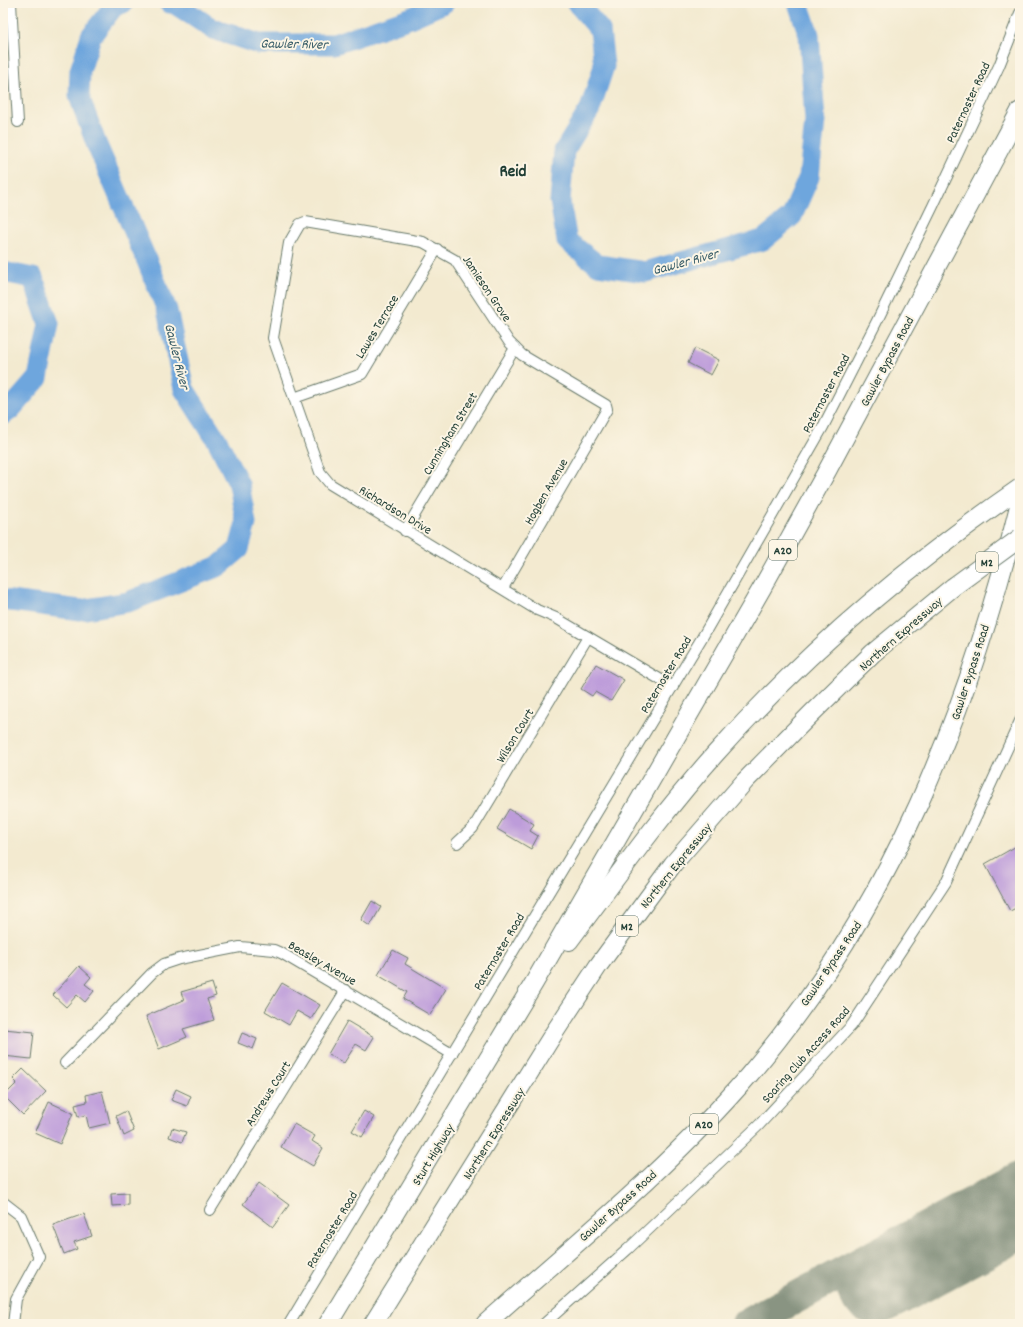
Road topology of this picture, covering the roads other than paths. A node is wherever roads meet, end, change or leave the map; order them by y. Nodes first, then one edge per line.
1 (11, 3) edge
2 (1020, 13) edge
3 (1020, 111) edge
4 (18, 122) dead end
5 (292, 239) joint
6 (436, 249) junction
7 (515, 348) junction
8 (294, 398) junction
9 (606, 405) joint
10 (1020, 488) edge
11 (1020, 502) edge
12 (405, 531) junction
13 (1020, 538) edge
14 (503, 588) junction
15 (588, 637) junction
16 (673, 687) junction
17 (1020, 721) edge
18 (457, 843) dead end
19 (534, 983) junction
20 (346, 990) junction
21 (452, 1054) junction
22 (65, 1063) dead end
23 (3, 1202) edge
24 (210, 1210) dead end
25 (13, 1324) edge
26 (289, 1324) edge
27 (328, 1324) edge
28 (373, 1324) edge
29 (485, 1324) edge
30 (544, 1324) edge

1 - 4 street
2 - 16 street, Paternoster Road
3 - 19 highway, Gawler Bypass Road / A20
5 - 6 street, Jamieson Grove
5 - 8 street, Richardson Drive
6 - 7 street, Jamieson Grove
6 - 8 street, Lawes Terrace
7 - 9 street, Jamieson Grove
7 - 12 street, Cunningham Street
8 - 12 street, Richardson Drive
9 - 14 street, Hogben Avenue
10 - 19 highway
11 - 29 highway, Gawler Bypass Road / A20
12 - 14 street, Richardson Drive
13 - 28 highway, Northern Expressway / M2, bridge
14 - 15 street, Richardson Drive
15 - 16 street, Richardson Drive
15 - 18 street, Wilson Court
16 - 21 street, Paternoster Road
17 - 30 street, Soaring Club Access Road
19 - 27 highway, Sturt Highway / A20
20 - 21 street, Beasley Avenue
20 - 22 street, Beasley Avenue
20 - 24 street, Andrews Court
21 - 26 street, Paternoster Road
23 - 25 street

